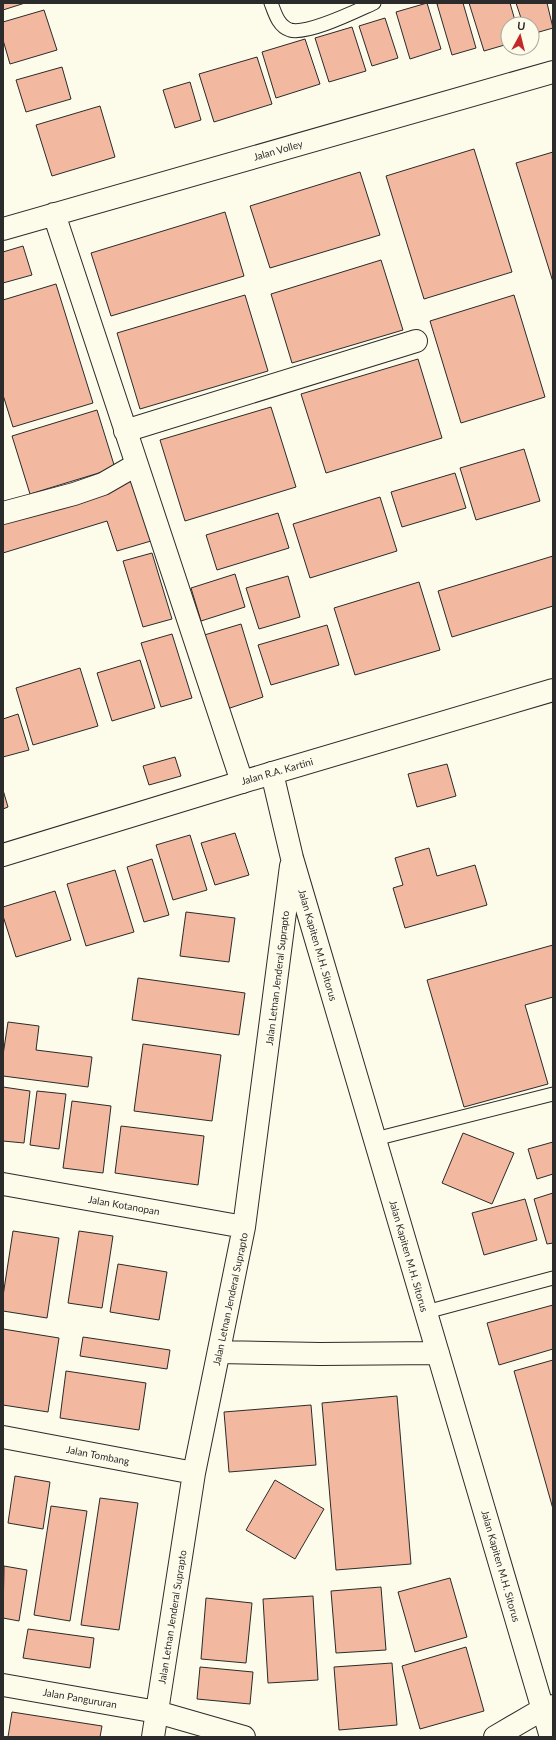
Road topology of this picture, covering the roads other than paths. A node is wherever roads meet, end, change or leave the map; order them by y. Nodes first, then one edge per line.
1 (271, 3) edge
2 (374, 3) edge
3 (553, 72) edge
4 (54, 214) junction
5 (4, 225) edge
6 (416, 341) dead end
7 (125, 431) junction
8 (136, 465) junction
9 (3, 513) edge
10 (553, 690) edge
11 (272, 773) junction
12 (242, 782) junction
13 (3, 856) edge
14 (292, 858) junction
15 (553, 1094) edge
16 (375, 1139) junction
17 (3, 1184) edge
18 (244, 1227) junction
19 (553, 1278) edge
20 (426, 1312) junction
21 (219, 1352) junction
22 (438, 1353) junction
23 (3, 1437) edge
24 (194, 1473) junction
25 (3, 1685) edge
26 (548, 1707) edge
27 (157, 1712) junction
28 (153, 1737) edge
29 (244, 1737) edge
30 (495, 1737) edge
31 (551, 1737) edge

1 - 2 lane
3 - 4 street, Jalan Volley
4 - 5 street, Jalan Volley
4 - 7 street
6 - 7 street
7 - 8 street
8 - 9 street
8 - 12 street
10 - 11 street, Jalan R.A. Kartini
11 - 12 street, Jalan R.A. Kartini
11 - 14 street, Jalan Kapiten M.H. Sitorus
12 - 13 street, Jalan R.A. Kartini
14 - 16 street, Jalan Kapiten M.H. Sitorus
14 - 18 street, Jalan Letnan Jenderal Suprapto
15 - 16 lane
16 - 20 street, Jalan Kapiten M.H. Sitorus
17 - 18 street, Jalan Kotanopan
18 - 21 street, Jalan Letnan Jenderal Suprapto
19 - 20 lane
20 - 22 street, Jalan Kapiten M.H. Sitorus
21 - 22 street
21 - 24 street, Jalan Letnan Jenderal Suprapto
22 - 26 street, Jalan Kapiten M.H. Sitorus
23 - 24 street, Jalan Tombang
24 - 27 street, Jalan Letnan Jenderal Suprapto
25 - 27 street, Jalan Pangururan
26 - 30 street
26 - 31 street, Jalan Kapiten M.H. Sitorus
27 - 28 street, Jalan Letnan Jenderal Suprapto
27 - 29 street, Jalan Pangururan

